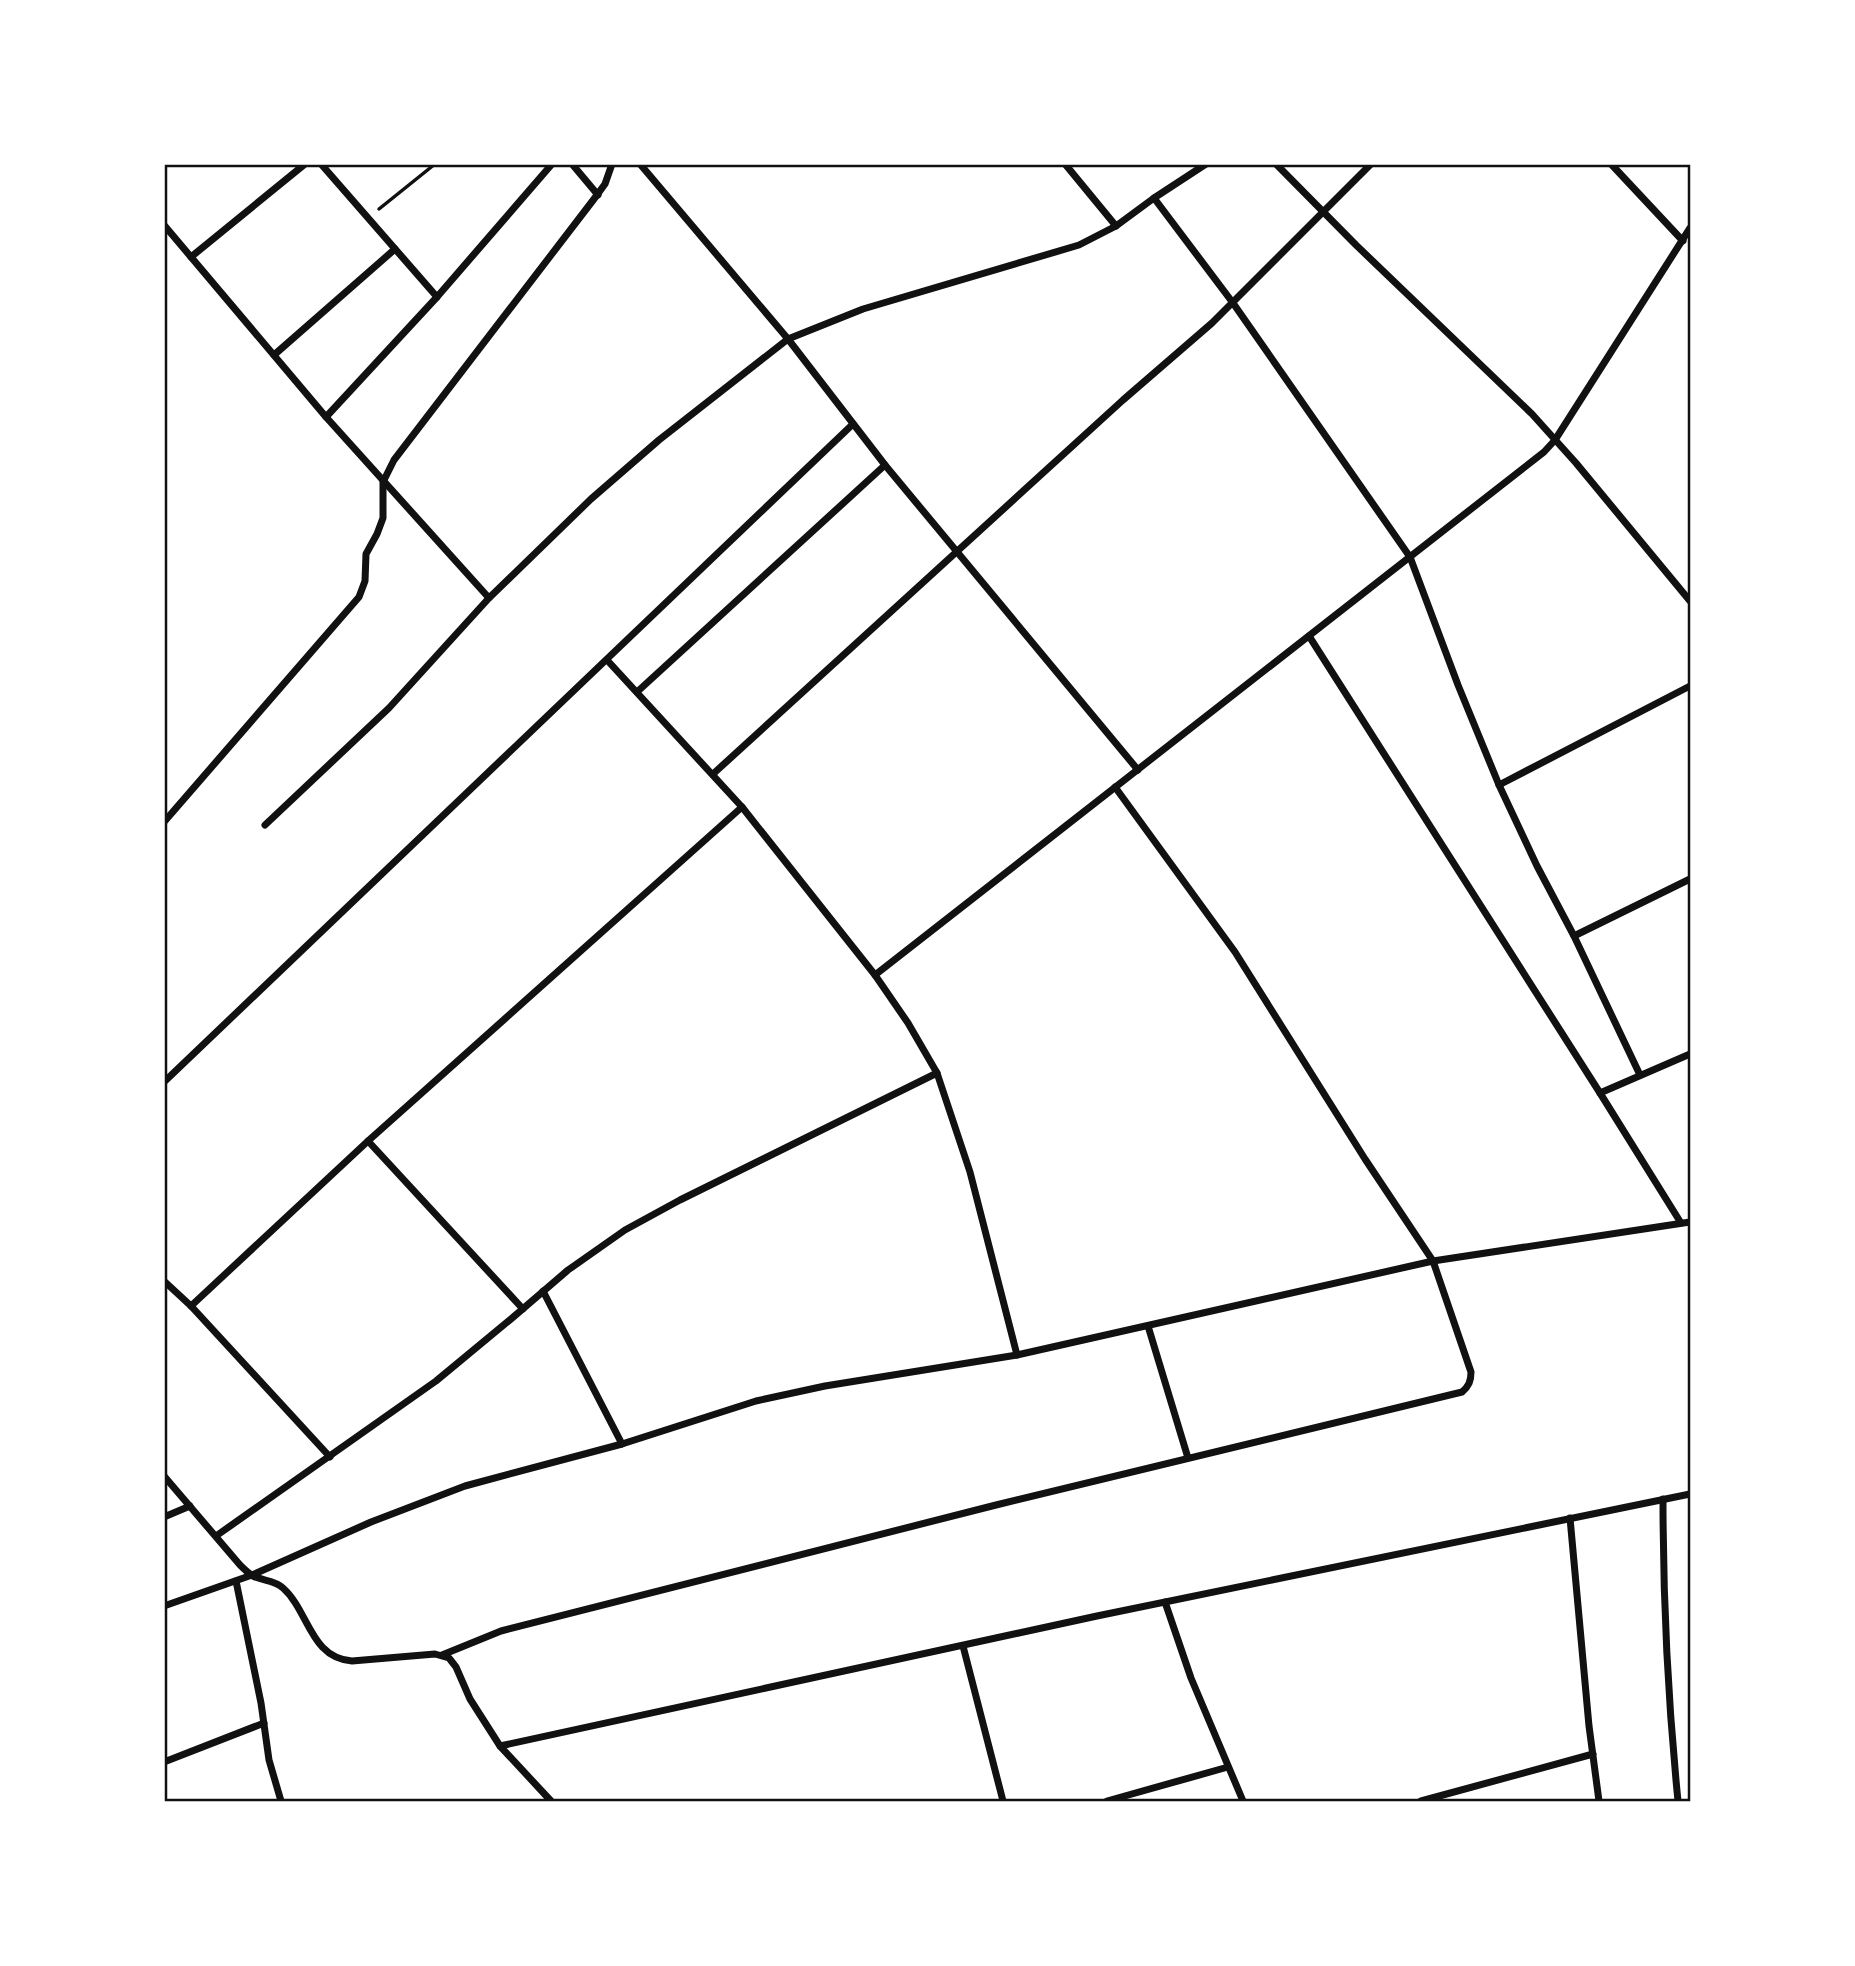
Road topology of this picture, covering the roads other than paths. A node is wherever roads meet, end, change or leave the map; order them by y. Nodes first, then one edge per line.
1 (305, 164) edge
2 (321, 164) edge
3 (552, 164) edge
4 (572, 164) edge
5 (612, 164) edge
6 (640, 164) edge
7 (1065, 164) edge
8 (1206, 164) edge
9 (1276, 164) edge
10 (1371, 164) edge
11 (1611, 164) edge
12 (598, 195) junction
13 (1154, 198) junction
14 (1324, 211) junction
15 (164, 225) edge
16 (1116, 226) junction
17 (1690, 228) edge
18 (1683, 241) junction
19 (395, 249) junction
20 (191, 257) junction
21 (437, 297) junction
22 (1233, 303) junction
23 (788, 338) junction
24 (274, 355) junction
25 (326, 417) junction
26 (853, 424) junction
27 (1555, 440) junction
28 (885, 464) junction
29 (383, 482) junction
30 (958, 550) junction
31 (1410, 557) junction
32 (489, 598) junction
33 (1690, 601) edge
34 (1309, 636) junction
35 (607, 660) junction
36 (1690, 686) edge
37 (637, 692) junction
38 (1138, 769) junction
39 (713, 774) junction
40 (1499, 785) junction
41 (1115, 788) junction
42 (742, 807) junction
43 (164, 822) edge
44 (265, 825) dead end
45 (1690, 879) edge
46 (1574, 936) junction
47 (875, 975) junction
48 (1690, 1054) edge
49 (937, 1073) junction
50 (1640, 1074) junction
51 (164, 1082) edge
52 (1600, 1093) junction
53 (368, 1141) junction
54 (1690, 1222) edge
55 (1681, 1223) junction
56 (1433, 1261) junction
57 (164, 1281) edge
58 (543, 1291) junction
59 (191, 1306) junction
60 (523, 1309) junction
61 (1148, 1326) junction
62 (1017, 1355) junction
63 (622, 1444) junction
64 (330, 1457) junction
65 (1188, 1458) junction
66 (164, 1476) edge
67 (1690, 1494) edge
68 (1663, 1499) junction
69 (190, 1506) junction
70 (164, 1517) edge
71 (1570, 1518) junction
72 (216, 1536) junction
73 (252, 1575) junction
74 (236, 1581) junction
75 (1165, 1602) junction
76 (164, 1606) edge
77 (963, 1646) junction
78 (442, 1655) junction
79 (264, 1723) junction
80 (500, 1746) junction
81 (1593, 1754) junction
82 (164, 1762) edge
83 (1228, 1767) junction
84 (281, 1801) edge
85 (551, 1801) edge
86 (1003, 1801) edge
87 (1107, 1801) edge
88 (1243, 1801) edge
89 (1421, 1801) edge
90 (1599, 1801) edge
91 (1678, 1801) edge

1 - 20 street
2 - 19 street
3 - 21 street
4 - 12 street
5 - 12 street
6 - 23 street
7 - 16 street
8 - 13 street
9 - 14 street
10 - 14 street
11 - 18 street
12 - 29 street
13 - 16 street
13 - 22 street
14 - 22 street
14 - 27 street
15 - 20 street
16 - 23 street
17 - 18 street
18 - 27 street
19 - 21 street
19 - 24 street
20 - 24 street
21 - 25 street
22 - 30 street
22 - 31 street
23 - 26 street
23 - 32 street
24 - 25 street
25 - 29 street
26 - 28 street
26 - 35 street
27 - 31 street
27 - 33 street
28 - 30 street
28 - 37 street
29 - 32 street
29 - 43 street
30 - 38 street
30 - 39 street
31 - 34 street
31 - 40 street
32 - 44 street
34 - 38 street
34 - 52 street
35 - 37 street
35 - 51 street
36 - 40 street
37 - 39 street
38 - 41 street
39 - 42 street
40 - 46 street
41 - 47 street
41 - 56 street
42 - 47 street
42 - 53 street
45 - 46 street
46 - 50 street
47 - 49 street
48 - 50 street
49 - 58 street
49 - 62 street
50 - 52 street
52 - 55 street
53 - 59 street
53 - 60 street
54 - 55 street
55 - 56 street
56 - 61 street
56 - 65 street
57 - 59 street
58 - 60 street
58 - 63 street
59 - 64 street
60 - 64 street
61 - 62 street
61 - 65 street
62 - 63 street
63 - 73 street
64 - 72 street
65 - 78 street
66 - 69 street
67 - 68 street
68 - 71 street
68 - 91 street
69 - 70 street
69 - 72 street
71 - 75 street
71 - 81 street
72 - 73 street
73 - 74 street
73 - 78 street
74 - 76 street
74 - 79 street
75 - 77 street
75 - 83 street
77 - 80 street
77 - 86 street
78 - 80 street
79 - 82 street
79 - 84 street
80 - 85 street
81 - 89 street
81 - 90 street
83 - 87 street
83 - 88 street

